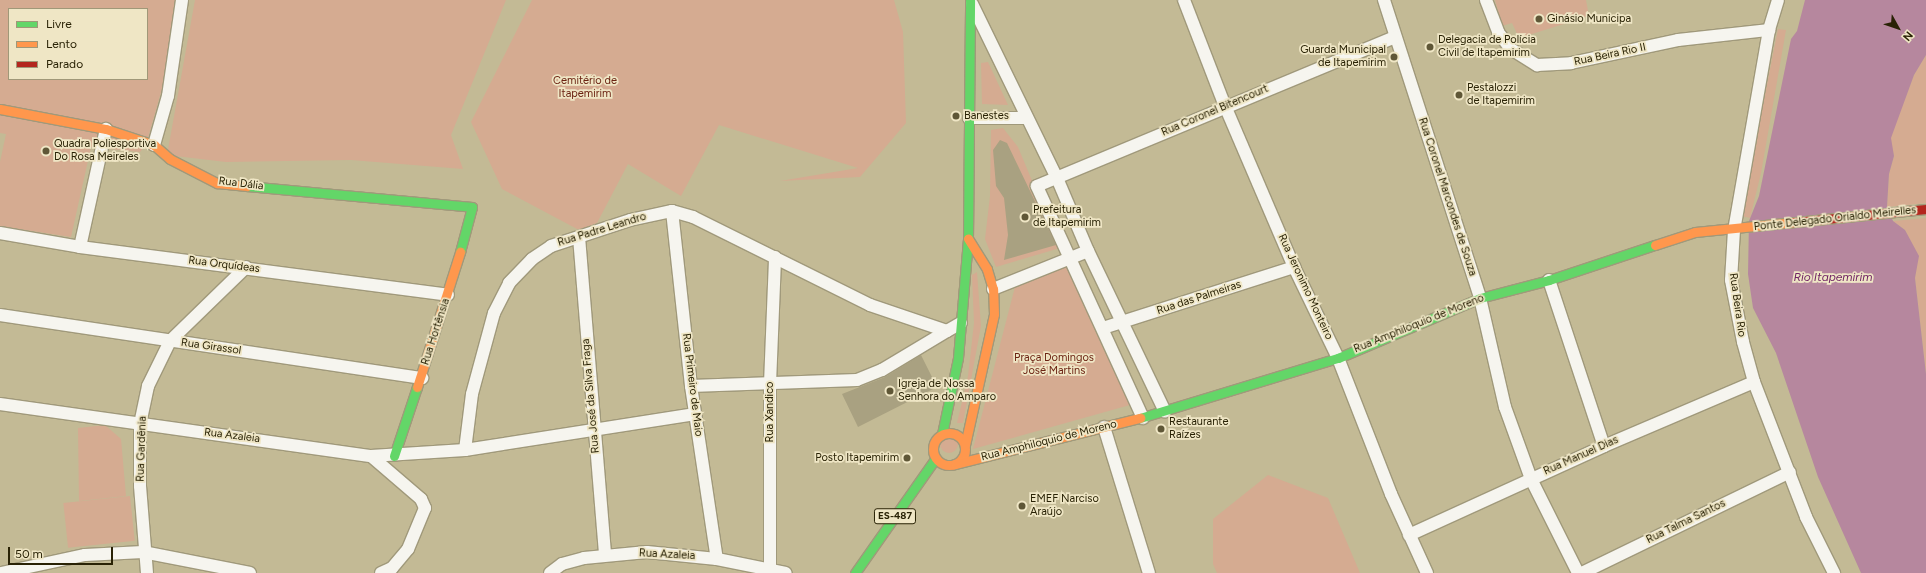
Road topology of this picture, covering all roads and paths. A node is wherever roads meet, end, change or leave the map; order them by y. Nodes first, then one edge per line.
1 (182, 0) edge
2 (1184, 0) edge
3 (1384, 0) edge
4 (1486, 0) edge
5 (1778, 0) edge
6 (970, 1) edge
7 (1769, 30) junction
8 (1395, 37) junction
9 (1225, 106) junction
10 (0, 109) edge
11 (969, 118) junction
12 (1027, 118) junction
13 (106, 129) junction
14 (154, 145) junction
15 (1057, 178) junction
16 (472, 207) joint
17 (1926, 209) edge
18 (672, 211) junction
19 (1739, 229) junction
20 (0, 233) edge
21 (579, 237) junction
22 (968, 239) junction
23 (80, 247) junction
24 (1088, 251) junction
25 (775, 257) junction
26 (1069, 260) junction
27 (246, 267) junction
28 (1294, 267) junction
29 (1549, 280) junction
30 (993, 289) junction
31 (448, 295) junction
32 (1480, 298) junction
33 (0, 315) edge
34 (961, 323) junction
35 (1122, 324) junction
36 (1103, 328) junction
37 (947, 331) junction
38 (170, 342) junction
39 (1338, 358) junction
40 (422, 378) junction
41 (1754, 382) junction
42 (770, 384) junction
43 (691, 386) junction
44 (0, 404) edge
45 (1165, 412) junction
46 (695, 414) junction
47 (1143, 418) junction
48 (140, 424) junction
49 (1104, 427) junction
50 (594, 430) junction
51 (942, 434) junction
52 (965, 445) junction
53 (1604, 446) junction
54 (465, 450) junction
55 (371, 456) junction
56 (394, 456) junction
57 (935, 459) junction
58 (955, 464) junction
59 (1790, 472) junction
60 (1531, 479) junction
61 (1409, 535) junction
62 (144, 552) junction
63 (605, 555) junction
64 (717, 559) junction
65 (770, 568) junction
66 (394, 570) edge
67 (2, 573) edge
68 (147, 573) edge
69 (250, 573) edge
70 (381, 573) edge
71 (550, 573) edge
72 (786, 573) edge
73 (855, 573) edge
74 (1149, 573) edge
75 (1428, 573) edge
76 (1578, 573) edge
77 (1582, 573) edge
78 (1834, 573) edge

1 - 14 street
2 - 9 street, Rua Jeronimo Monteiro
3 - 8 street, Rua Coronel Marcondes de Souza
4 - 7 street, Rua Beira Rio II
5 - 7 street, Rua Beira Rio
6 - 11 main road
6 - 12 street
7 - 19 street, Rua Beira Rio
8 - 9 street, Rua Coronel Bitencourt
8 - 32 street, Rua Coronel Marcondes de Souza
9 - 15 street, Rua Coronel Bitencourt
9 - 28 street, Rua Jeronimo Monteiro
10 - 13 main road, Rua Dália
11 - 12 street
11 - 22 main road
12 - 15 street
13 - 14 main road, Rua Dália
13 - 23 street
14 - 16 main road, Rua Dália
15 - 24 street
15 - 26 street, Rua Coronel Bitencourt
16 - 31 main road, Rua Hortênsia
17 - 19 main road, Ponte Delegado Orialdo Meirelles
18 - 21 street, Rua Padre Leandro
18 - 25 street
18 - 43 street, Rua Primeiro de Maio
19 - 29 main road, Rua Amphiloquio de Moreno
19 - 41 street, Rua Beira Rio
20 - 23 street, Rua Orquídeas
21 - 50 street, Rua José da Silva Fraga
21 - 54 street, Rua Padre Leandro
22 - 30 main road
22 - 34 main road
23 - 27 street, Rua Orquídeas
24 - 26 street
24 - 35 street
25 - 37 street
25 - 42 street, Rua Xandico
26 - 30 street
26 - 36 street
27 - 31 street, Rua Orquídeas
27 - 38 street, Rua Gardênia
28 - 35 street, Rua das Palmeiras
28 - 39 street, Rua Jeronimo Monteiro
29 - 32 main road, Rua Amphiloquio de Moreno
29 - 53 street
30 - 52 main road
31 - 40 main road, Rua Hortênsia
32 - 39 main road, Rua Amphiloquio de Moreno
32 - 60 street, Rua Coronel Marcondes de Souza
33 - 38 street, Rua Girassol
34 - 37 street
34 - 51 main road
35 - 36 street, Rua das Palmeiras
35 - 45 street
36 - 47 street
37 - 42 street
38 - 40 street, Rua Girassol
38 - 48 street, Rua Gardênia
39 - 45 main road, Rua Amphiloquio de Moreno
39 - 61 street, Rua Jeronimo Monteiro
40 - 56 main road, Rua Hortênsia
41 - 53 street, Rua Manuel Dias
41 - 59 street, Rua Beira Rio
42 - 43 street
42 - 65 street, Rua Xandico
43 - 46 street, Rua Primeiro de Maio
44 - 48 street, Rua Azaleia
45 - 47 main road, Rua Amphiloquio de Moreno
46 - 50 street
46 - 64 street, Rua Primeiro de Maio
47 - 49 main road, Rua Amphiloquio de Moreno
48 - 55 street, Rua Azaleia
48 - 62 street, Rua Gardênia
49 - 58 main road, Rua Amphiloquio de Moreno
49 - 74 street
50 - 54 street
50 - 63 street, Rua José da Silva Fraga
51 - 52 main road
51 - 57 main road, ES-487
52 - 58 main road
53 - 60 street, Rua Manuel Dias
54 - 56 street, Rua Azaleia
55 - 56 street, Rua Azaleia
55 - 66 street
57 - 58 main road
57 - 73 main road, ES-487
59 - 77 street, Rua Talma Santos
59 - 78 street, Rua Beira Rio
60 - 61 street, Rua Manuel Dias
60 - 76 street, Rua Coronel Marcondes de Souza
61 - 75 street, Rua Jeronimo Monteiro
62 - 67 street
62 - 68 street, Rua Gardênia
62 - 69 street
63 - 64 street, Rua Azaleia
63 - 71 street, Rua Azaleia
64 - 65 street, Rua Azaleia
65 - 72 street, Rua Azaleia
66 - 70 street

